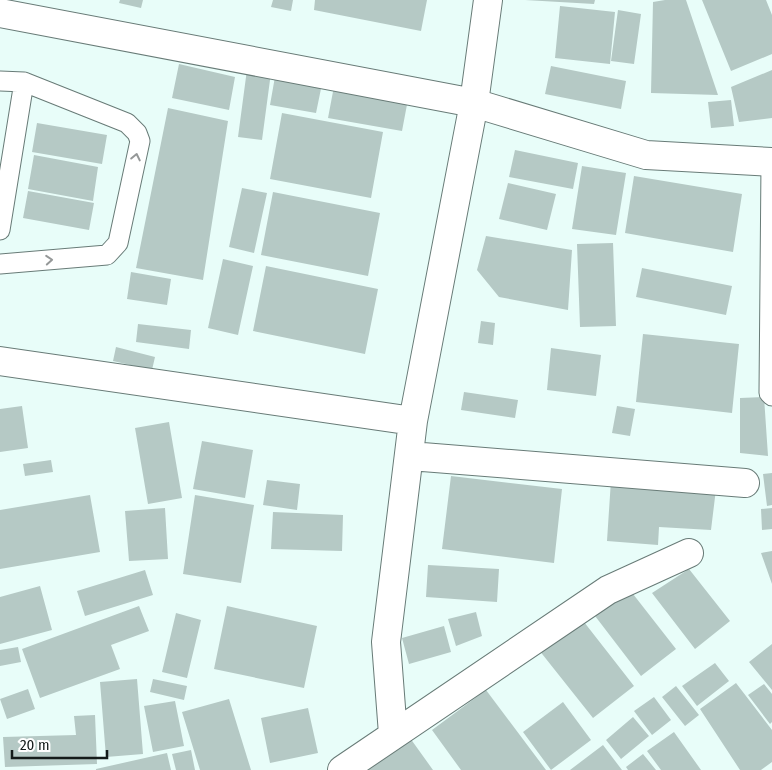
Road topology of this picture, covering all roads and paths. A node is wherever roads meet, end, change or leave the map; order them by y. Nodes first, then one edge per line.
1 (488, 0) edge
2 (0, 13) edge
3 (0, 81) edge
4 (24, 82) junction
5 (474, 103) junction
6 (771, 163) edge
7 (0, 230) edge
8 (0, 264) edge
9 (0, 361) edge
10 (772, 396) edge
11 (413, 421) junction
12 (410, 456) junction
13 (745, 483) dead end
14 (689, 553) dead end
15 (393, 734) junction
16 (342, 770) edge

1 - 5 street
2 - 5 street
3 - 4 lane
4 - 7 lane
8 -> 4 lane
5 - 6 street
5 - 11 street
6 - 10 lane
9 - 11 street
11 - 12 street
12 - 13 street
12 - 15 street
14 - 15 street
15 - 16 street

